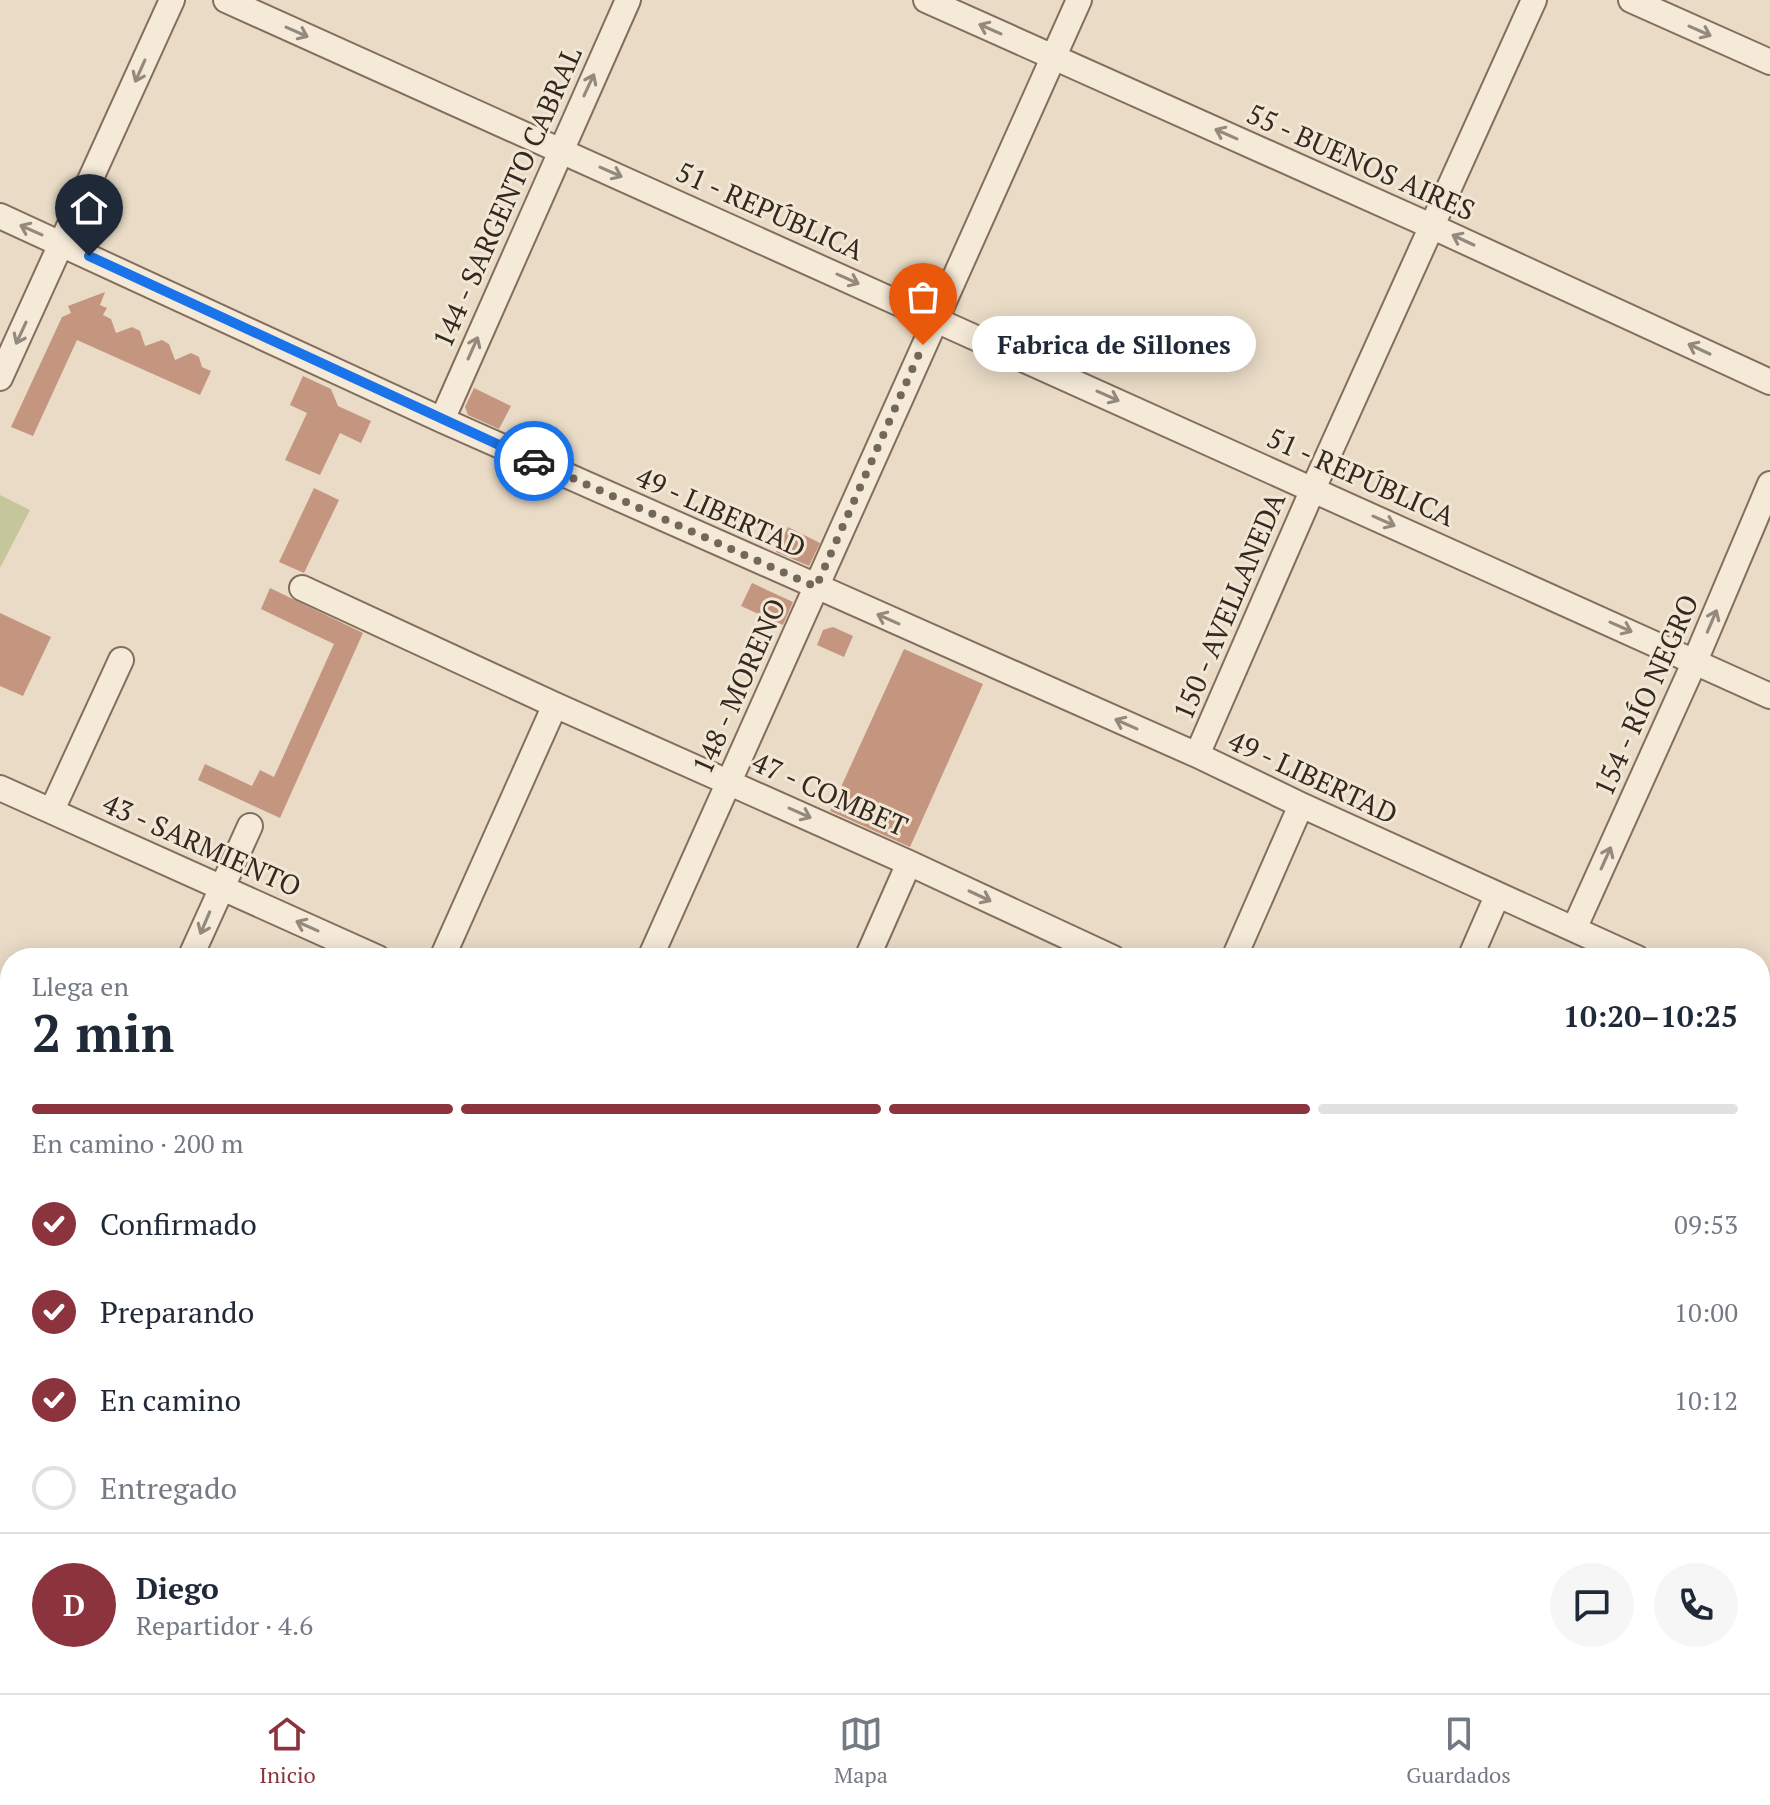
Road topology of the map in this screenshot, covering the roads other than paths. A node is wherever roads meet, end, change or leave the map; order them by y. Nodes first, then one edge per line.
1 (172, 0) edge
2 (226, 0) edge
3 (628, 0) edge
4 (926, 0) edge
5 (1079, 0) edge
6 (1534, 0) edge
7 (1631, 0) edge
8 (1053, 57) junction
9 (1770, 62) edge
10 (560, 149) junction
11 (0, 216) edge
12 (1431, 226) junction
13 (62, 244) junction
14 (935, 318) junction
15 (0, 378) edge
16 (1770, 382) edge
17 (442, 420) junction
18 (1770, 484) edge
19 (1313, 489) junction
20 (816, 587) junction
21 (302, 588) dead end
22 (121, 660) dead end
23 (1695, 661) junction
24 (1770, 696) edge
25 (555, 705) junction
26 (1197, 755) junction
27 (729, 781) junction
28 (0, 788) edge
29 (1301, 805) junction
30 (52, 810) junction
31 (250, 826) dead end
32 (909, 863) junction
33 (221, 887) junction
34 (1497, 896) junction
35 (1574, 929) junction
36 (194, 948) edge
37 (356, 948) edge
38 (446, 948) edge
39 (654, 948) edge
40 (871, 948) edge
41 (1074, 948) edge
42 (1238, 948) edge
43 (1474, 948) edge
44 (1615, 948) edge

1 -> 13 street
2 -> 10 street, 51 - REPÚBLICA
10 -> 3 street, 144 - SARGENTO CABRAL
8 -> 4 street, 55 - BUENOS AIRES
5 - 8 street, 148 - MORENO
6 - 12 street, 150 - AVELLANEDA
7 -> 9 street
12 -> 8 street, 55 - BUENOS AIRES
8 - 14 street, 148 - MORENO
10 -> 14 street, 51 - REPÚBLICA
17 -> 10 street, 144 - SARGENTO CABRAL
13 -> 11 street, 49 - LIBERTAD
16 -> 12 street, 55 - BUENOS AIRES
12 - 19 street, 150 - AVELLANEDA
13 -> 15 street
13 - 17 street, 49 - LIBERTAD
14 -> 19 street, 51 - REPÚBLICA
14 - 20 street, 148 - MORENO
17 - 20 street, 49 - LIBERTAD
23 -> 18 street, 154 - RÍO NEGRO
19 -> 23 street, 51 - REPÚBLICA
19 - 26 street, 150 - AVELLANEDA
26 -> 20 street, 49 - LIBERTAD
20 - 27 street, 148 - MORENO
21 - 25 street, 47 - COMBET
22 - 30 street
23 - 24 street, 51 - REPÚBLICA
35 -> 23 street, 154 - RÍO NEGRO
25 - 27 street, 47 - COMBET
25 - 38 street
26 - 29 street, 49 - LIBERTAD
27 -> 32 street, 47 - COMBET
27 - 39 street, 148 - MORENO
28 - 30 street, 43 - SARMIENTO
29 - 34 street, 49 - LIBERTAD
29 - 42 street
30 - 33 street, 43 - SARMIENTO
31 - 33 street
32 - 40 street
32 -> 41 street, 47 - COMBET
33 -> 36 street
37 -> 33 street, 43 - SARMIENTO
34 - 35 street, 49 - LIBERTAD
34 - 43 street
35 - 44 street, 49 - LIBERTAD

